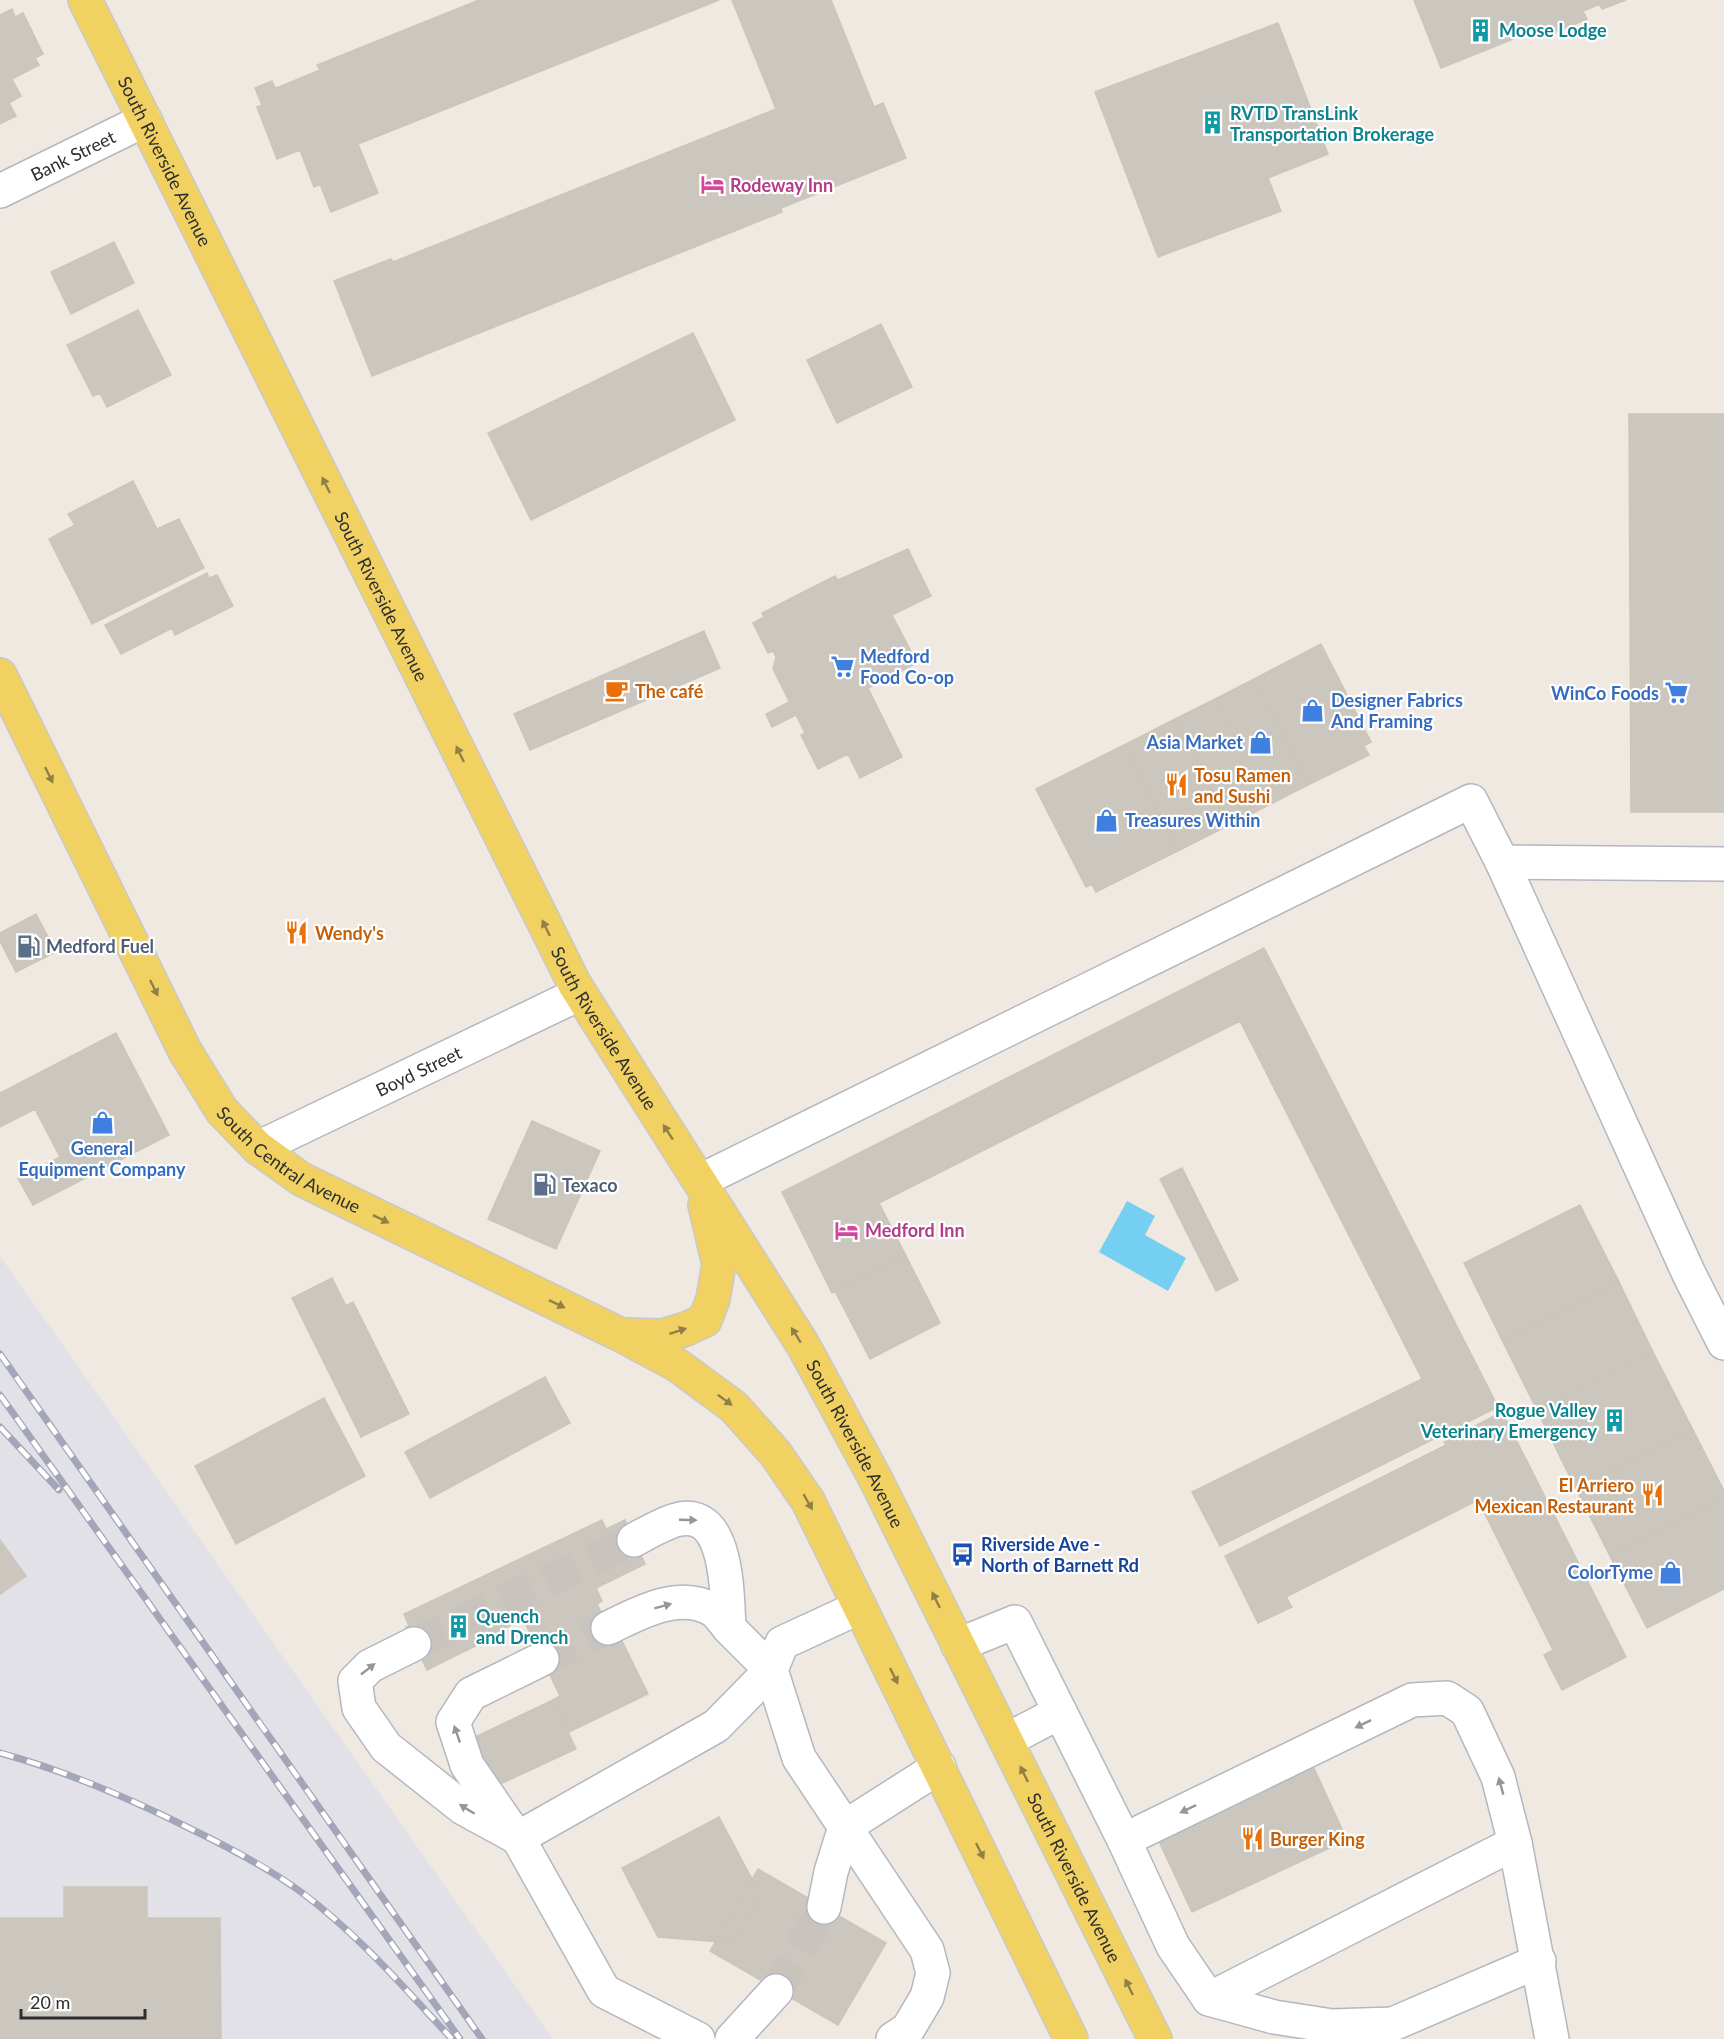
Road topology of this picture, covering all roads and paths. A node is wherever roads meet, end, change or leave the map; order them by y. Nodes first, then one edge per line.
1 (85, 0) edge
2 (144, 120) junction
3 (0, 191) edge
4 (0, 675) edge
5 (1502, 862) junction
6 (1724, 864) edge
7 (579, 994) junction
8 (258, 1148) junction
9 (700, 1181) junction
10 (621, 1335) junction
11 (1724, 1344) edge
12 (634, 1540) tunnel mouth
13 (860, 1607) junction
14 (608, 1628) tunnel mouth
15 (729, 1628) junction
16 (414, 1644) tunnel mouth
17 (958, 1645) junction
18 (542, 1659) tunnel mouth
19 (771, 1670) junction
20 (1060, 1712) junction
21 (1007, 1740) junction
22 (939, 1767) junction
23 (845, 1827) junction
24 (518, 1838) junction
25 (1124, 1840) junction
26 (1515, 1843) junction
27 (824, 1907) tunnel mouth
28 (1539, 1961) junction
29 (776, 1991) tunnel mouth
30 (1209, 1999) junction
31 (698, 2039) edge
32 (732, 2039) edge
33 (893, 2039) edge
34 (1071, 2039) edge
35 (1155, 2039) edge
36 (1552, 2039) edge

1 - 2 main road, South Riverside Avenue
2 - 3 street, Bank Street
7 -> 2 main road, South Riverside Avenue
4 -> 8 main road, South Central Avenue
5 - 6 street
5 - 9 street
5 - 11 street
7 - 8 street, Boyd Street
9 -> 7 main road, South Riverside Avenue
8 -> 10 main road, South Central Avenue
10 -> 9 main road
17 -> 9 main road, South Riverside Avenue
10 -> 13 main road, South Central Avenue
12 -> 15 street
13 - 19 street
13 -> 22 main road
14 -> 15 street
15 - 19 street
24 -> 16 street
17 - 20 street
17 - 21 main road, South Riverside Avenue
24 -> 18 street
19 - 23 street
19 - 24 street
20 - 21 street
20 - 25 street
35 -> 21 main road, South Riverside Avenue
22 - 23 street
22 -> 34 main road
23 - 27 street
23 - 33 street
24 - 31 street
26 -> 25 street
25 - 30 street
26 - 28 street
26 - 30 street
28 - 30 street
28 - 36 street
29 - 32 street

